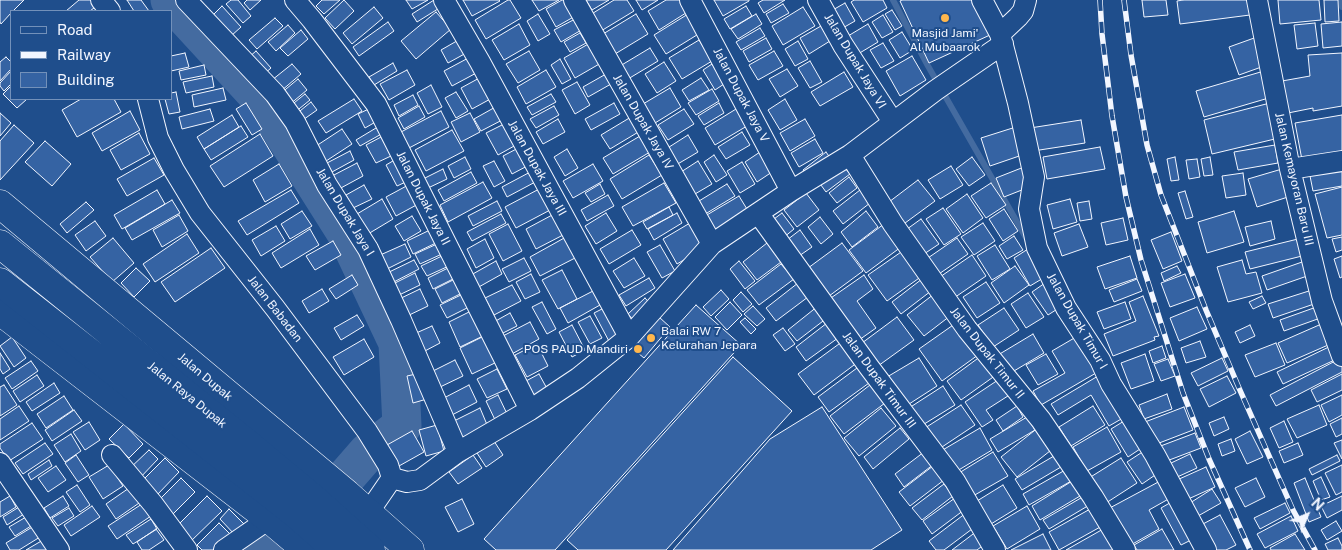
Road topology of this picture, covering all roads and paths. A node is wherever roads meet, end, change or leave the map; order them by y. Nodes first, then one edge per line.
1 (101, 0) edge
2 (186, 0) edge
3 (295, 0) edge
4 (444, 0) edge
5 (574, 0) edge
6 (690, 0) edge
7 (818, 0) edge
8 (982, 0) edge
9 (1026, 0) edge
10 (1257, 0) edge
11 (109, 10) edge
12 (1001, 39) junction
13 (148, 100) edge
14 (893, 122) junction
15 (850, 155) junction
16 (1342, 162) edge
17 (1290, 169) junction
18 (791, 191) junction
19 (0, 204) edge
20 (758, 214) junction
21 (0, 244) edge
22 (712, 244) junction
23 (0, 282) edge
24 (0, 311) edge
25 (629, 337) junction
26 (1342, 356) edge
27 (530, 410) junction
28 (458, 452) junction
29 (112, 455) dead end
30 (0, 463) edge
31 (390, 471) junction
32 (368, 513) junction
33 (308, 517) edge
34 (59, 550) edge
35 (187, 550) edge
36 (224, 550) edge
37 (336, 550) edge
38 (371, 550) edge
39 (410, 550) edge
40 (995, 550) edge
41 (1125, 550) edge
42 (1206, 550) edge

1 - 11 street
2 - 28 street, Jalan Dupak Jaya I
3 - 27 street, Jalan Dupak Jaya II
4 - 25 street, Jalan Dupak Jaya III
5 - 22 street, Jalan Dupak Jaya IV
6 - 18 street, Jalan Dupak Jaya V
7 - 14 street, Jalan Dupak Jaya VI
8 - 12 street, Jalan Dupak Timur I
9 - 12 street
10 - 17 street, Jalan Kemayoran Baru III
12 - 14 street
12 - 42 street, Jalan Dupak Timur I
13 - 31 street, Jalan Babadan
14 - 15 street
15 - 18 street
15 - 41 street, Jalan Dupak Timur II
16 - 17 street
17 - 26 street, Jalan Kemayoran Baru III
18 - 20 street
19 - 33 main road, Jalan Dupak
20 - 22 street
20 - 40 street, Jalan Dupak Timur III
21 - 33 main road, Jalan Raya Dupak
22 - 25 street
23 - 33 main road, Jalan Raya Dupak
24 - 33 main road, Jalan Dupak
25 - 27 street
27 - 28 street
28 - 31 street
29 - 35 street
30 - 34 street
31 - 32 street
32 - 33 main road, Jalan Dupak
32 - 39 main road, Jalan Dupak
33 - 36 street
33 - 37 main road, Jalan Raya Dupak
33 - 38 main road, Jalan Raya Dupak

